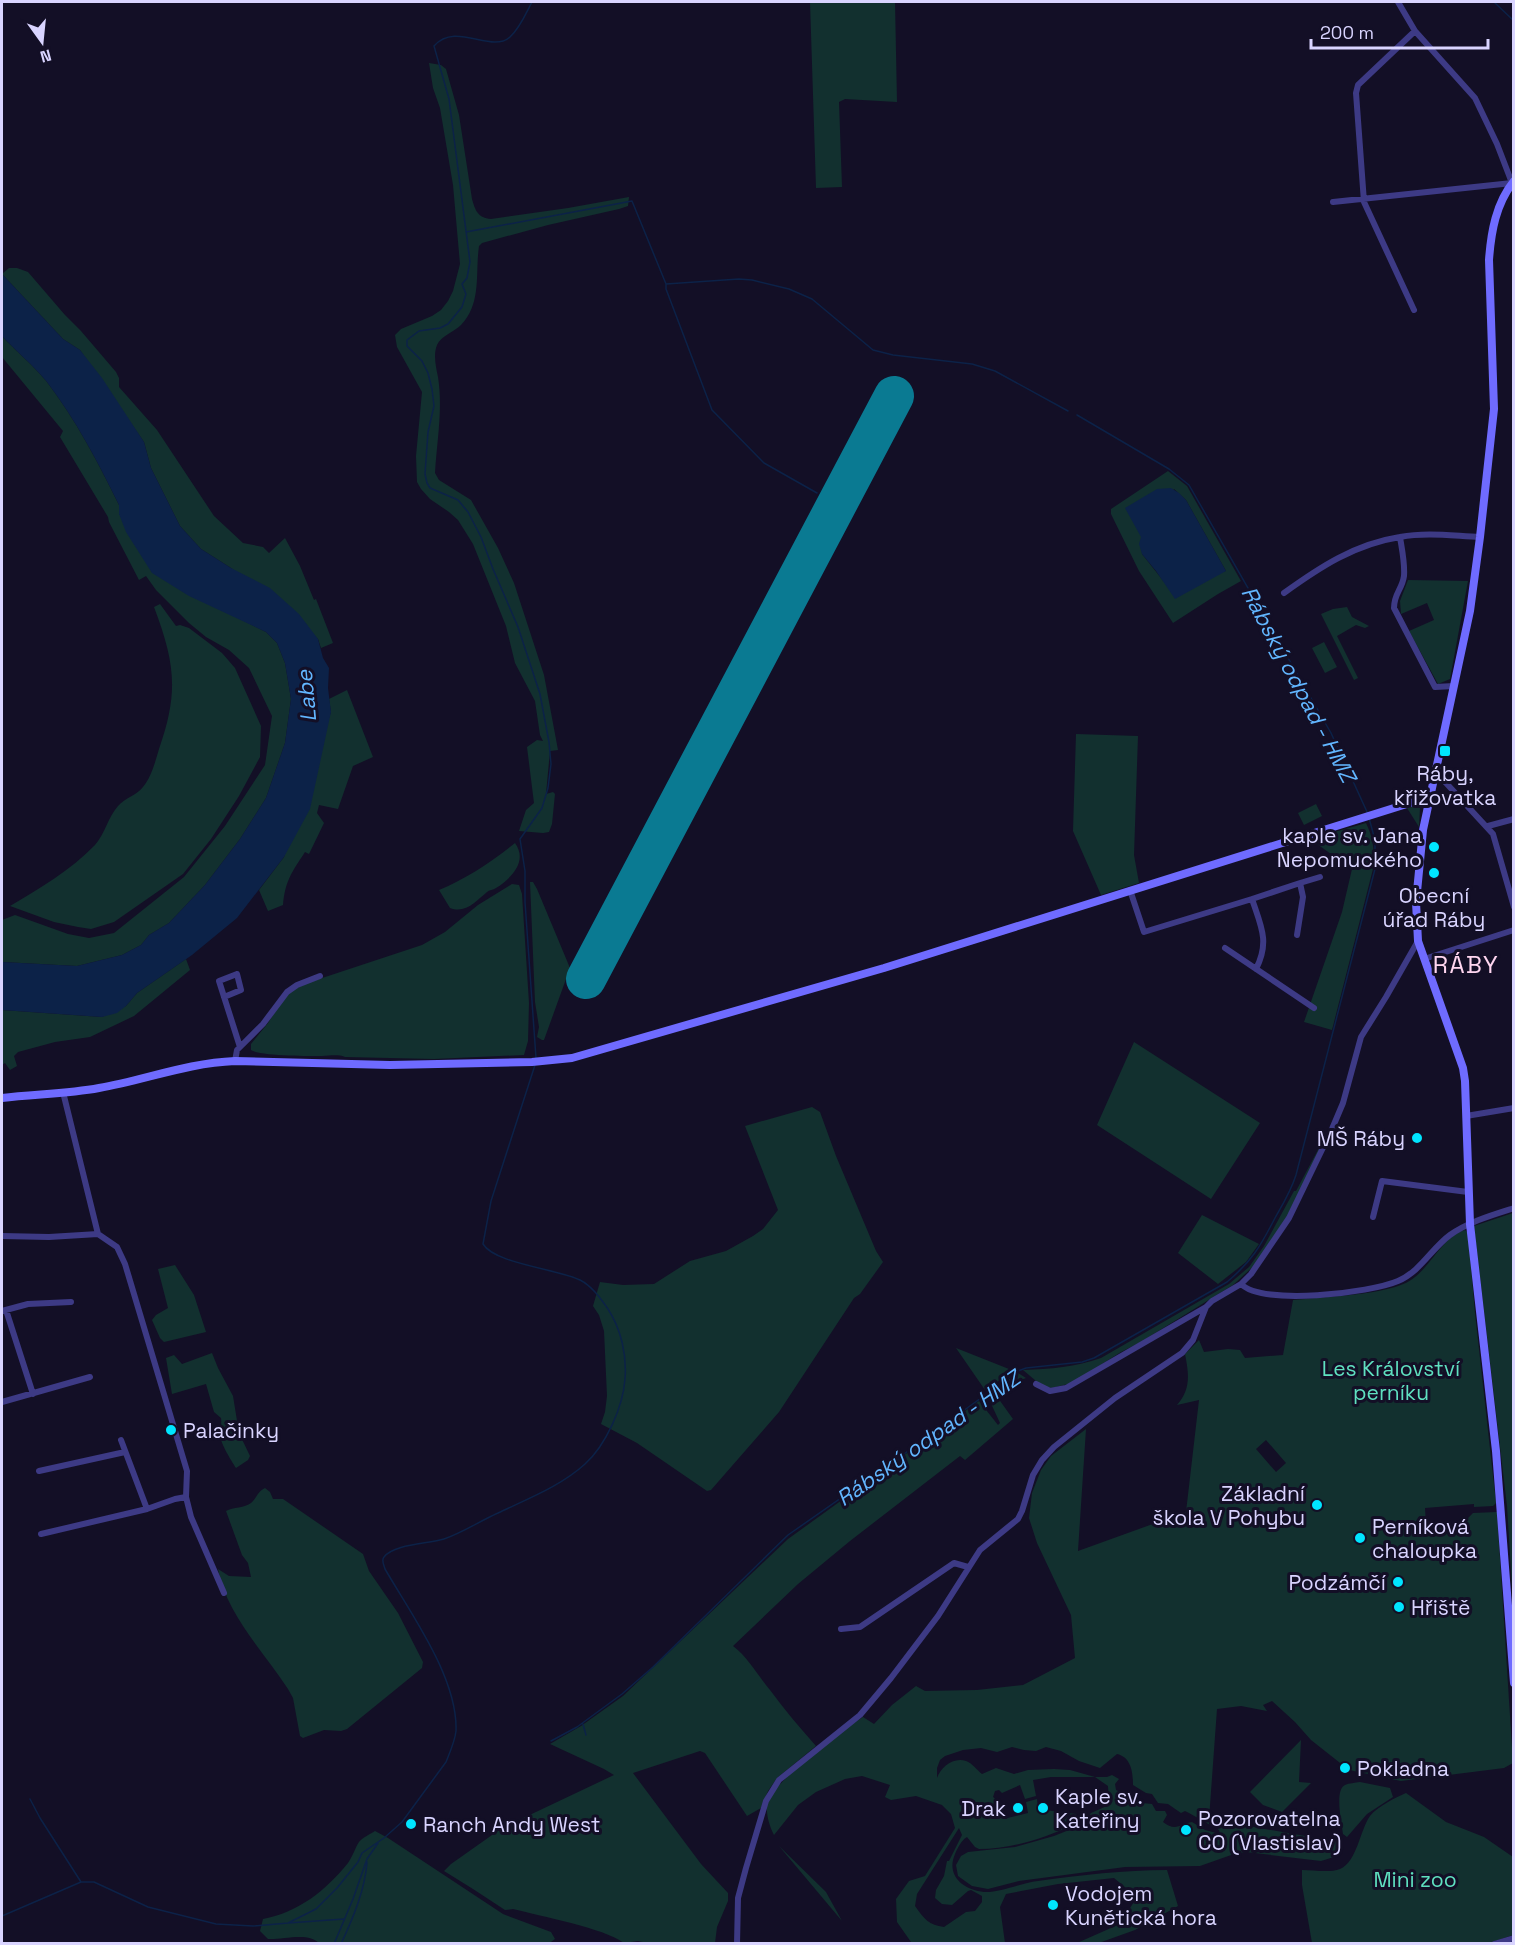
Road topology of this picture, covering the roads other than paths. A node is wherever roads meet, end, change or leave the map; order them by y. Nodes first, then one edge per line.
1 (1398, 2) edge
2 (1415, 31) junction
3 (1513, 182) edge
4 (1364, 199) junction
5 (1333, 202) dead end
6 (1413, 310) dead end
7 (1400, 537) junction
8 (1480, 537) junction
9 (1284, 593) dead end
10 (1454, 686) junction
11 (1435, 771) junction
12 (1429, 797) junction
13 (1514, 819) edge
14 (1488, 826) junction
15 (1320, 877) dead end
16 (1510, 880) edge
17 (1300, 884) junction
18 (1130, 890) junction
19 (1252, 899) junction
20 (1514, 907) edge
21 (1514, 930) edge
22 (1297, 935) dead end
23 (1418, 941) junction
24 (1225, 948) dead end
25 (1424, 959) junction
26 (1256, 969) junction
27 (320, 976) dead end
28 (224, 997) dead end
29 (1314, 1008) dead end
30 (240, 1047) junction
31 (235, 1061) junction
32 (63, 1092) junction
33 (2, 1098) edge
34 (1514, 1108) edge
35 (1466, 1116) junction
36 (1468, 1191) junction
37 (1514, 1208) edge
38 (1373, 1218) dead end
39 (1470, 1224) junction
40 (98, 1234) junction
41 (2, 1236) edge
42 (1241, 1284) junction
43 (71, 1302) dead end
44 (1206, 1307) junction
45 (4, 1311) edge
46 (90, 1377) dead end
47 (1036, 1384) dead end
48 (33, 1394) junction
49 (2, 1402) edge
50 (121, 1440) dead end
51 (125, 1452) junction
52 (39, 1471) dead end
53 (186, 1497) junction
54 (147, 1509) junction
55 (41, 1534) dead end
56 (968, 1567) junction
57 (224, 1593) dead end
58 (841, 1629) dead end
59 (1514, 1683) edge
60 (1514, 1938) edge
61 (737, 1944) edge
62 (1494, 1944) edge

1 - 2 street
2 - 3 street
2 - 4 street
3 - 4 street
3 - 8 street
4 - 5 street
4 - 6 street
7 - 8 street
7 - 9 street
7 - 10 street
8 - 10 street
10 - 11 street
11 - 12 street
11 - 14 street
12 - 18 street
12 - 23 street
13 - 14 street
14 - 16 street
15 - 17 street
16 - 20 street
17 - 19 street
17 - 22 street
18 - 19 street
18 - 31 street
19 - 26 street
21 - 25 street
23 - 25 street
23 - 42 street
24 - 26 street
25 - 35 street
26 - 29 street
27 - 30 street
28 - 30 street
30 - 31 street
31 - 32 street
32 - 33 street
32 - 40 street
34 - 35 street
35 - 36 street
36 - 38 street
36 - 39 street
37 - 39 street
39 - 42 street
39 - 59 street
40 - 41 street
40 - 53 street
42 - 44 street
43 - 45 street
44 - 47 street
44 - 56 street
45 - 48 street
46 - 48 street
48 - 49 street
50 - 51 street
51 - 52 street
51 - 54 street
53 - 54 street
53 - 57 street
54 - 55 street
56 - 58 street
56 - 61 street
60 - 62 street

